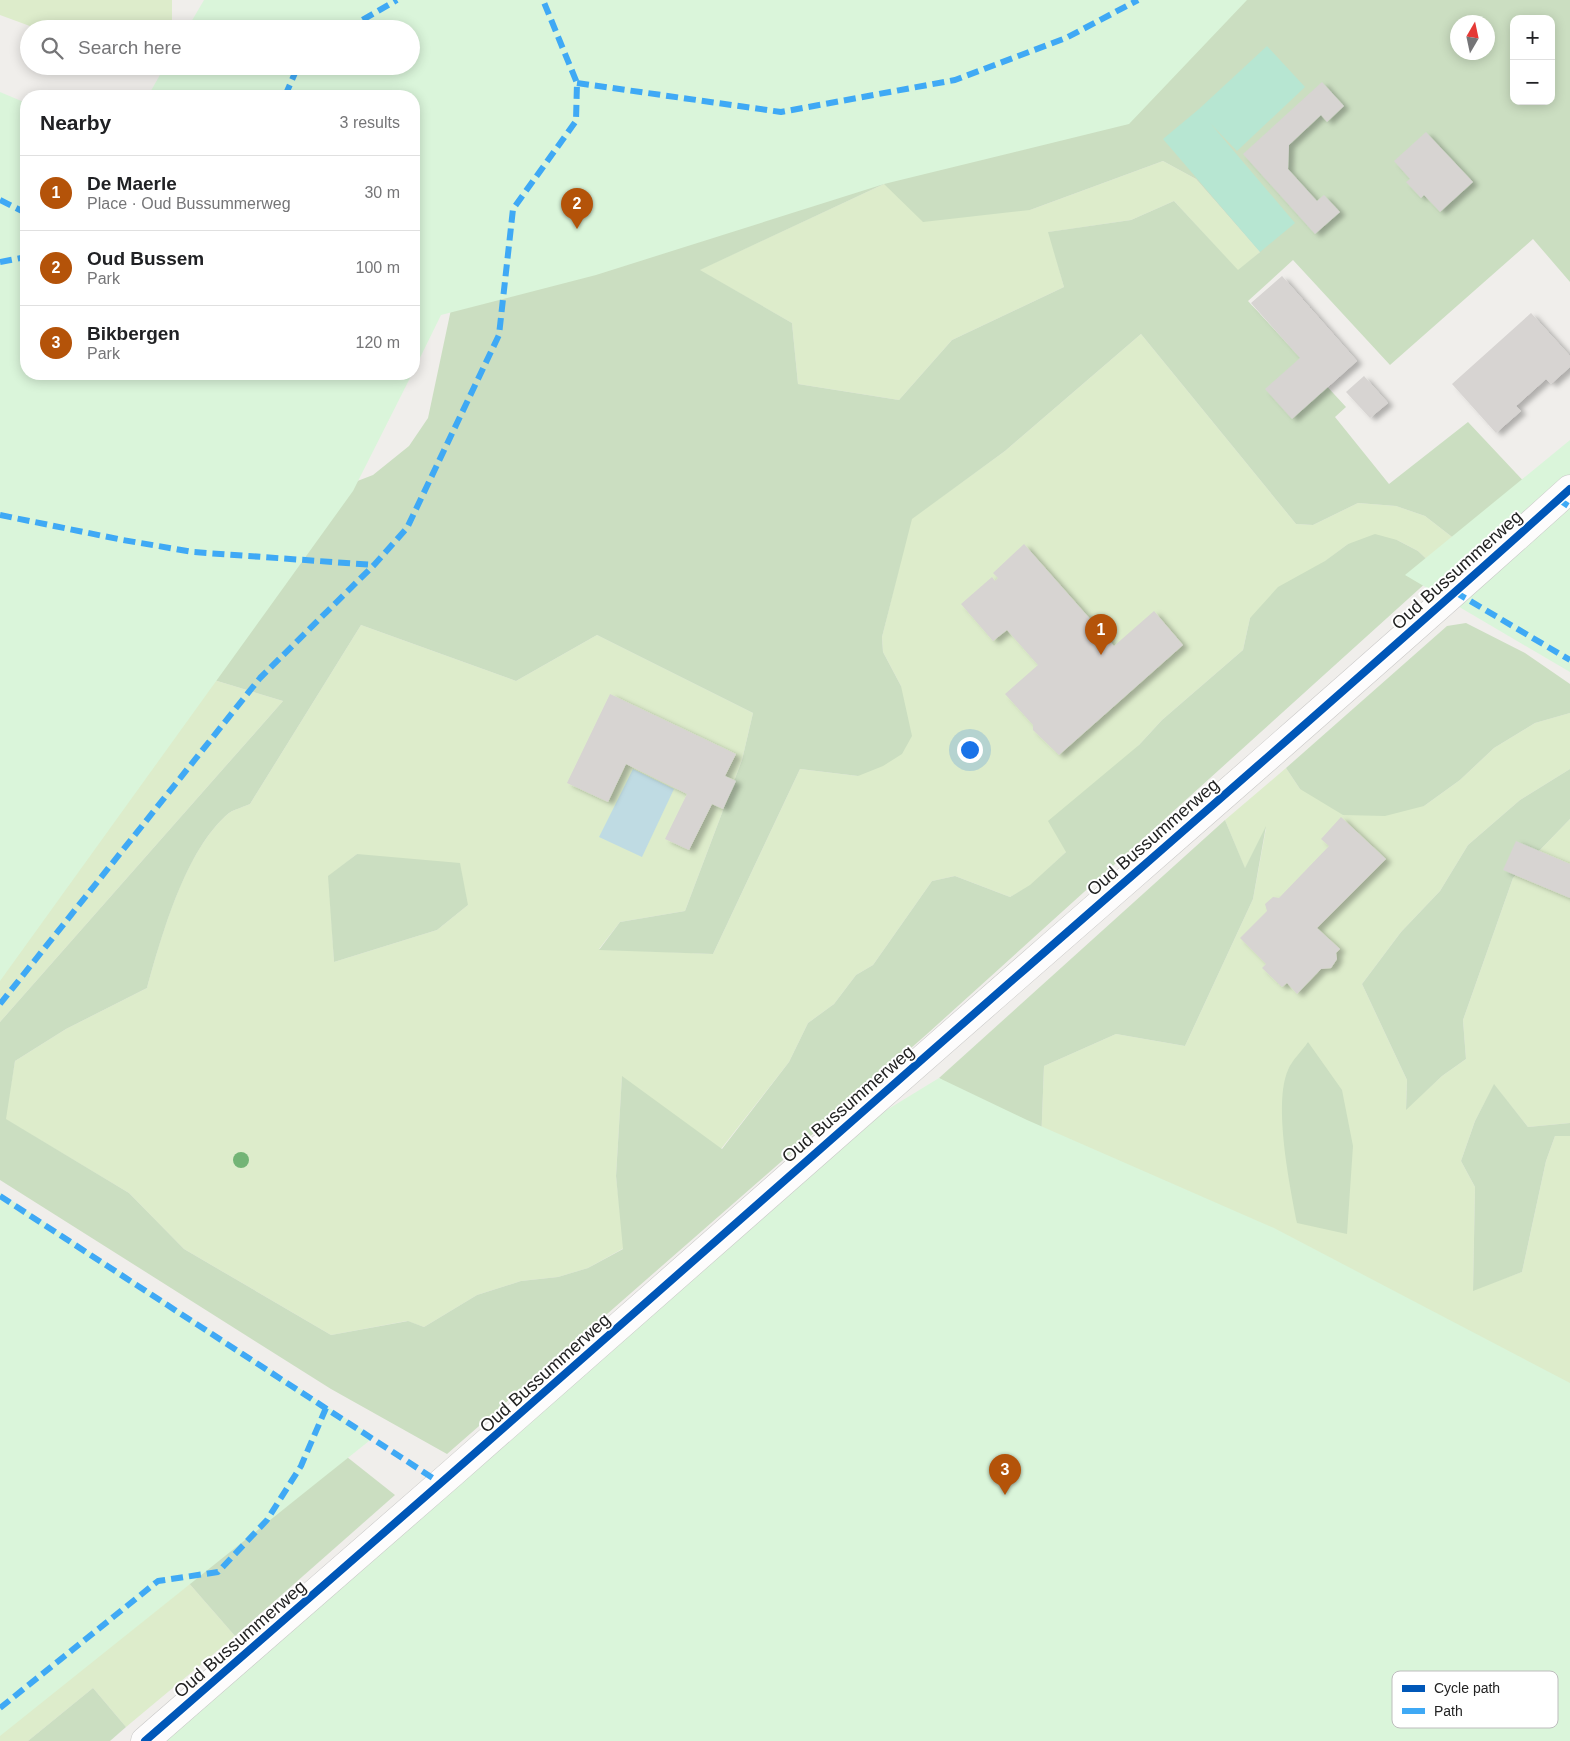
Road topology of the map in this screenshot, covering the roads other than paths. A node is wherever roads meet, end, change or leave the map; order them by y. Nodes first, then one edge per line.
1 (1570, 488) edge
2 (145, 1741) edge

1 - 2 street, Oud Bussummerweg

